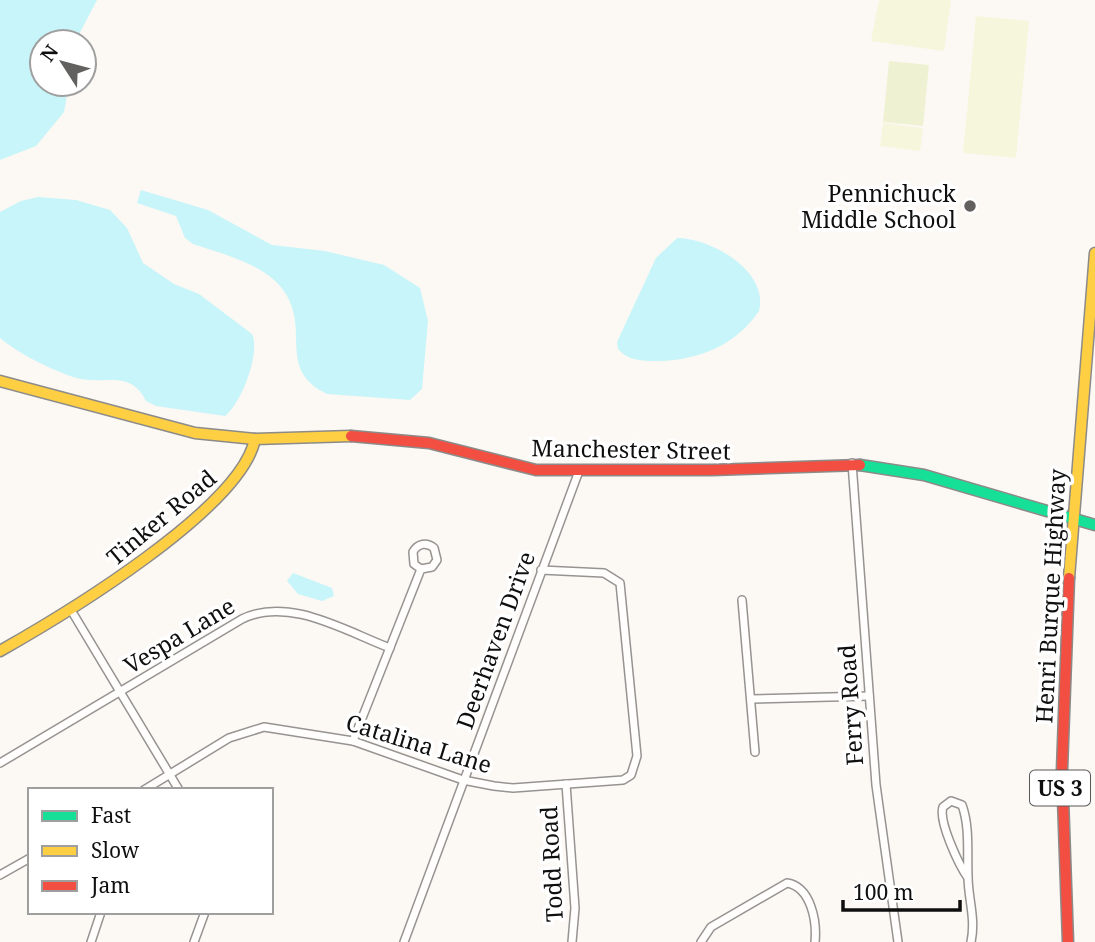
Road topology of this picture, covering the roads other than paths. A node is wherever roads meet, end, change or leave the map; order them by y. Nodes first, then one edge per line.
1 (1095, 253) edge
2 (0, 382) edge
3 (255, 439) junction
4 (852, 463) junction
5 (579, 471) junction
6 (1072, 519) junction
7 (1095, 525) edge
8 (421, 569) dead end
9 (541, 570) junction
10 (742, 600) dead end
11 (71, 610) junction
12 (390, 648) junction
13 (0, 651) edge
14 (121, 692) junction
15 (869, 696) junction
16 (751, 699) junction
17 (353, 741) junction
18 (755, 752) dead end
19 (0, 763) edge
20 (170, 775) junction
21 (463, 780) junction
22 (566, 784) junction
23 (147, 788) edge
24 (178, 788) edge
25 (28, 859) edge
26 (0, 875) edge
27 (968, 878) junction
28 (100, 914) edge
29 (204, 914) edge
30 (91, 942) edge
31 (194, 942) edge
32 (404, 942) edge
33 (572, 942) edge
34 (701, 942) edge
35 (815, 942) edge
36 (898, 942) edge
37 (971, 942) edge
38 (1068, 942) edge

1 - 6 street, Henri Burque Highway / US 3
2 - 3 street, Manchester Street
3 - 5 street, Manchester Street
3 - 11 street, Tinker Road
4 - 5 street, Manchester Street
4 - 6 street, Manchester Street
4 - 15 street, Ferry Road
5 - 9 street, Deerhaven Drive
6 - 7 street, Manchester Street
6 - 38 street, Henri Burque Highway / US 3
8 - 12 street
9 - 21 street, Deerhaven Drive
9 - 22 street, Catalina Lane
10 - 16 street
11 - 13 street, Tinker Road
11 - 14 street
12 - 14 street, Vespa Lane
12 - 17 street
14 - 19 street, Vespa Lane
14 - 20 street
15 - 16 street
15 - 36 street, Ferry Road
16 - 18 street
17 - 20 street, Catalina Lane
17 - 21 street, Catalina Lane
20 - 23 street, Catalina Lane
20 - 24 street
21 - 22 street, Catalina Lane
21 - 32 street, Deerhaven Drive
22 - 33 street, Todd Road
25 - 26 street
27 - 27 street
27 - 37 street
28 - 30 street
29 - 31 street
34 - 35 street

